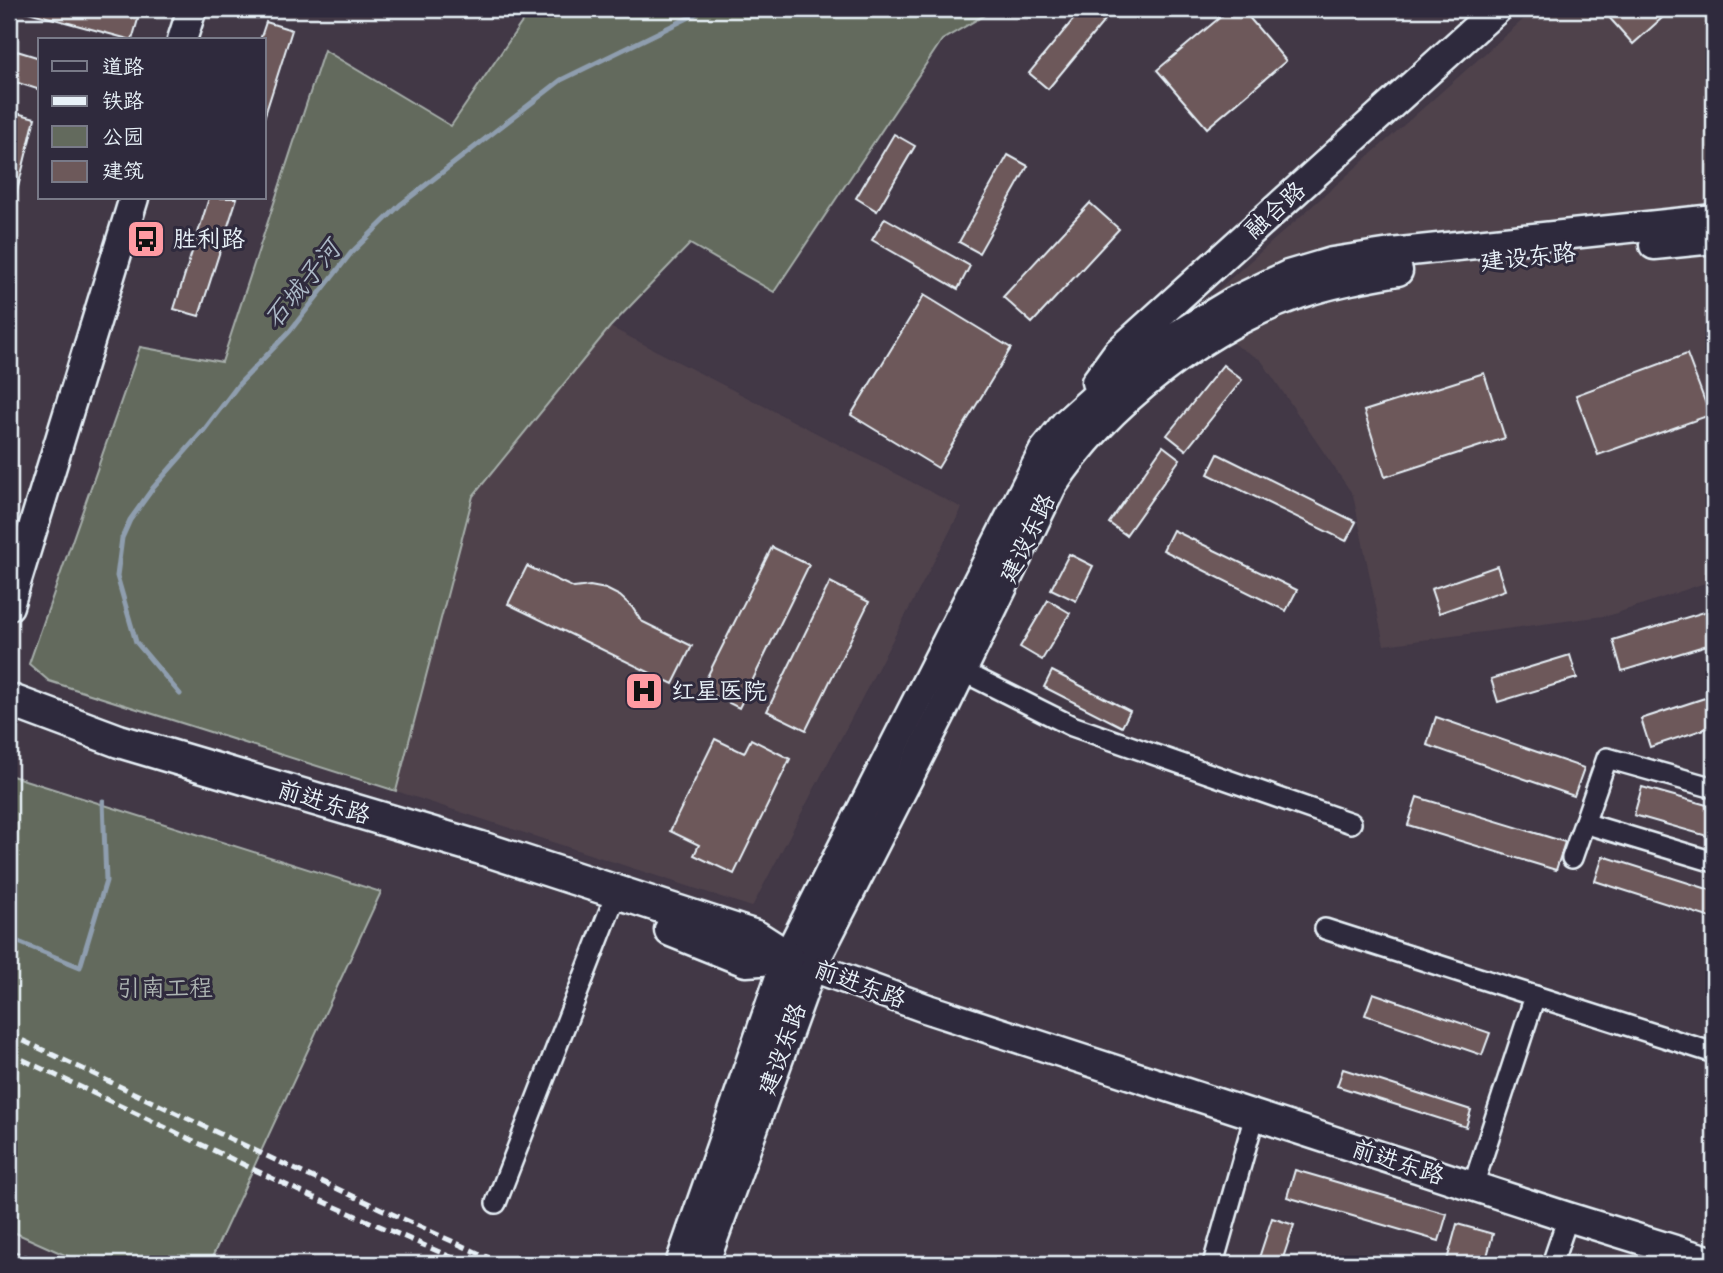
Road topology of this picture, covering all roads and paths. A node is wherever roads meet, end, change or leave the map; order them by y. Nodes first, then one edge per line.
1 (192, 9) edge
2 (1497, 9) edge
3 (183, 38) edge
4 (133, 200) edge
5 (1714, 219) edge
6 (1714, 239) edge
7 (1065, 424) junction
8 (9, 606) edge
9 (962, 671) junction
10 (9, 700) edge
11 (9, 722) edge
12 (1714, 788) edge
13 (1351, 823) dead end
14 (1584, 823) junction
15 (1572, 858) dead end
16 (1714, 862) edge
17 (611, 907) junction
18 (1325, 929) dead end
19 (799, 962) junction
20 (1535, 996) junction
21 (1714, 1053) edge
22 (1255, 1115) junction
23 (1473, 1186) junction
24 (496, 1203) dead end
25 (1568, 1217) junction
26 (1714, 1262) edge
27 (680, 1264) edge
28 (704, 1264) edge
29 (1213, 1264) edge
30 (1552, 1264) edge

1 - 3 main road
2 - 7 main road, 融合路
4 - 8 main road
5 - 7 main road, 建设东路
6 - 9 main road, 建设东路
7 - 19 main road, 建设东路
9 - 13 street
9 - 19 main road, 建设东路
10 - 19 main road, 前进东路
11 - 17 main road
12 - 14 street
14 - 15 street
14 - 16 street
17 - 19 main road
17 - 24 street
18 - 20 street
19 - 22 main road, 前进东路
19 - 27 main road
19 - 28 main road, 建设东路
20 - 21 street
20 - 23 street
22 - 23 main road, 前进东路
22 - 29 street
23 - 25 main road, 前进东路
25 - 26 main road, 前进东路
25 - 30 street

